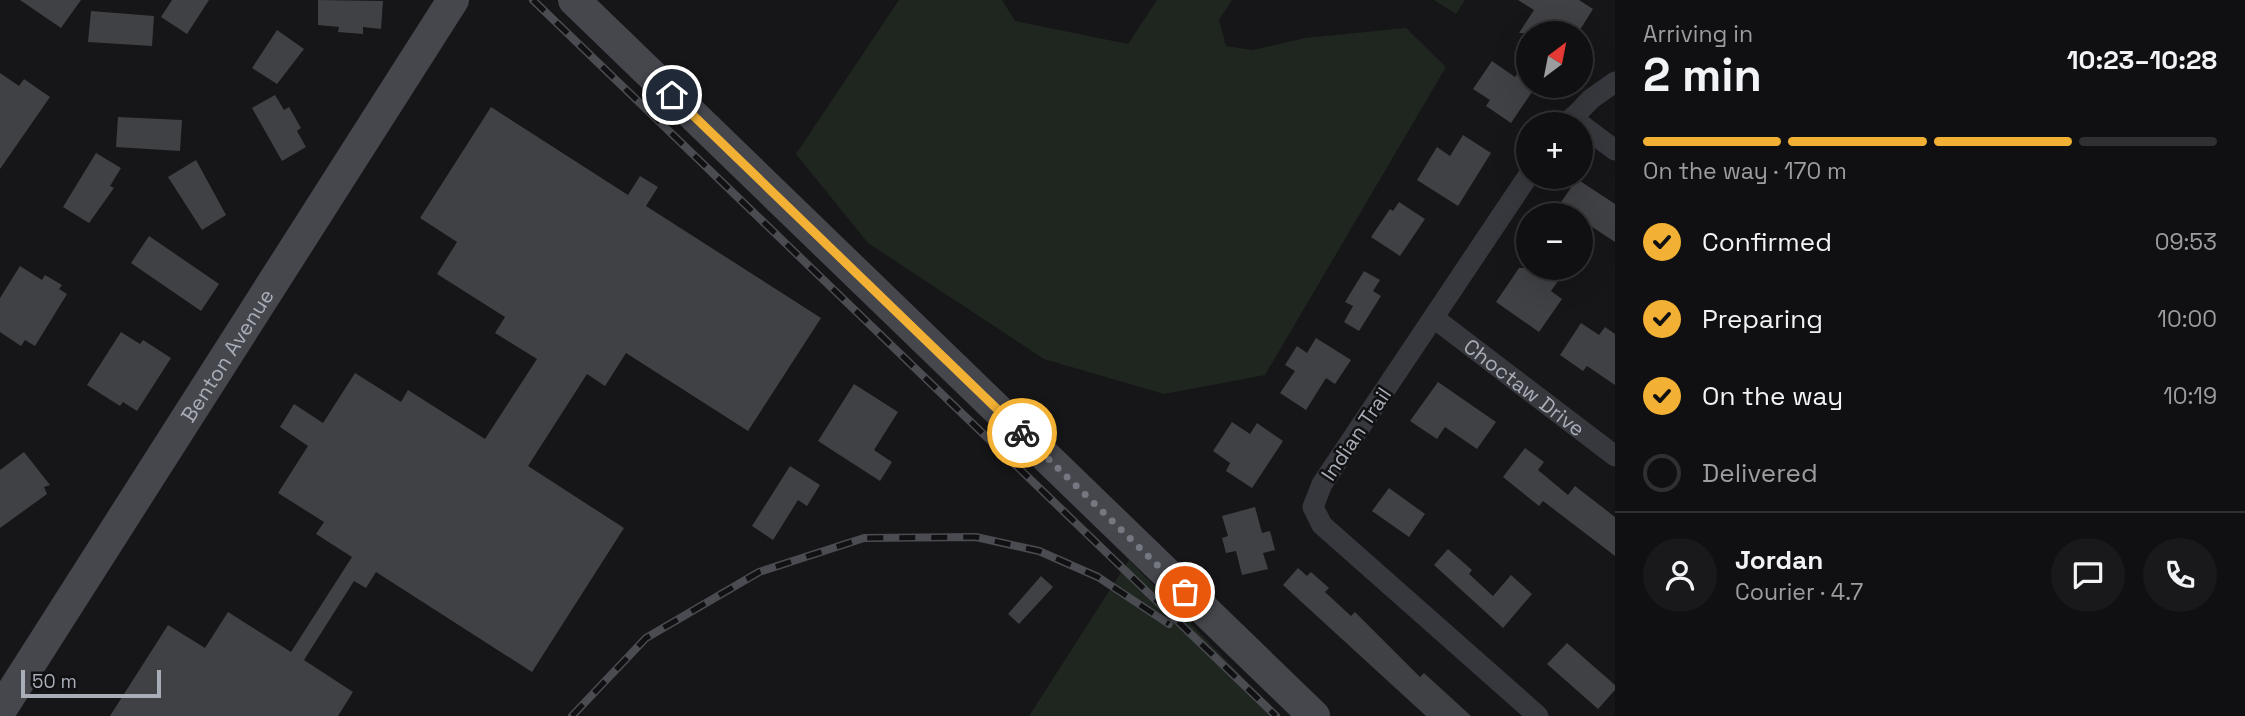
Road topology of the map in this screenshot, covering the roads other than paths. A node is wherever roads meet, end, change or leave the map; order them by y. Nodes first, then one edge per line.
1 (453, 0) edge
2 (574, 0) edge
3 (1615, 82) edge
4 (1580, 112) edge
5 (1593, 136) edge
6 (1615, 150) edge
7 (1519, 189) edge
8 (1434, 318) junction
9 (1615, 456) edge
10 (0, 710) edge
11 (1314, 716) edge
12 (1538, 716) edge

1 - 10 street, Benton Avenue
2 - 11 street
3 - 4 street
5 - 6 street
7 - 8 street, Indian Trail
8 - 9 street, Choctaw Drive
8 - 12 street, Indian Trail

